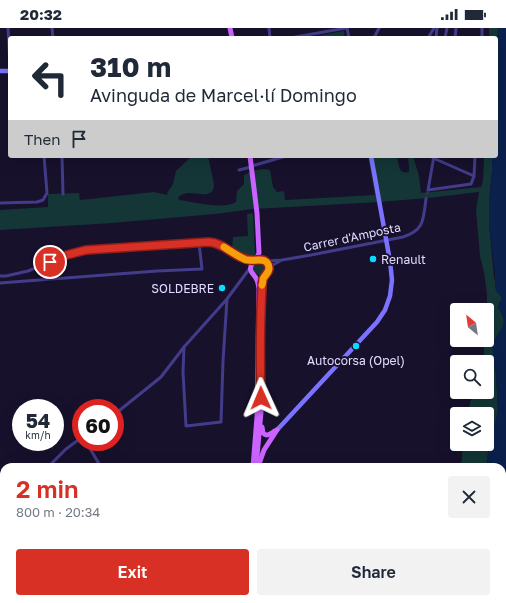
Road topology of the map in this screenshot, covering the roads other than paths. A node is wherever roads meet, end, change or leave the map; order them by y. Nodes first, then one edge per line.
1 (312, 28) edge
2 (346, 28) edge
3 (313, 34) junction
4 (302, 36) edge
5 (44, 158) edge
6 (62, 158) edge
7 (250, 158) edge
8 (279, 158) edge
9 (371, 158) edge
10 (433, 158) edge
11 (435, 158) edge
12 (475, 158) edge
13 (252, 166) junction
14 (240, 170) dead end
15 (474, 176) junction
16 (63, 194) dead end
17 (426, 199) tunnel mouth
18 (0, 203) edge
19 (387, 240) junction
20 (199, 243) junction
21 (259, 253) junction
22 (246, 260) junction
23 (255, 260) junction
24 (282, 260) junction
25 (265, 261) junction
26 (250, 268) junction
27 (269, 270) junction
28 (0, 276) edge
29 (254, 276) junction
30 (265, 276) junction
31 (243, 279) junction
32 (0, 282) edge
33 (227, 299) junction
34 (184, 347) junction
35 (124, 407) edge
36 (261, 412) junction
37 (277, 430) junction
38 (72, 445) edge
39 (91, 451) edge
40 (52, 463) edge
41 (99, 463) edge
42 (253, 463) edge
43 (257, 463) edge
44 (259, 463) edge

1 - 3 street
2 - 3 street
3 - 4 street
5 - 18 street
6 - 16 street
7 - 13 main road
8 - 13 street
9 - 19 street
10 - 15 street
11 - 15 street
12 - 15 street
13 - 14 street
13 - 21 main road
17 - 19 street, Carrer d'Amposta
19 - 24 street, Carrer d'Amposta
19 - 37 street
20 - 22 street
20 - 28 street
20 - 32 street
21 - 23 main road
21 - 25 main road
22 - 23 street
22 - 26 street
23 - 25 main road
23 - 26 main road
24 - 25 street, Carrer d'Amposta
24 - 27 street
25 - 27 main road
26 - 29 main road
26 - 31 street
27 - 30 main road
29 - 30 main road
29 - 31 street
29 - 42 main road
30 - 36 main road
31 - 33 street
33 - 34 street
33 - 34 street
34 - 35 street
36 - 37 main road
36 - 43 main road
37 - 44 main road
38 - 40 street
39 - 41 street

